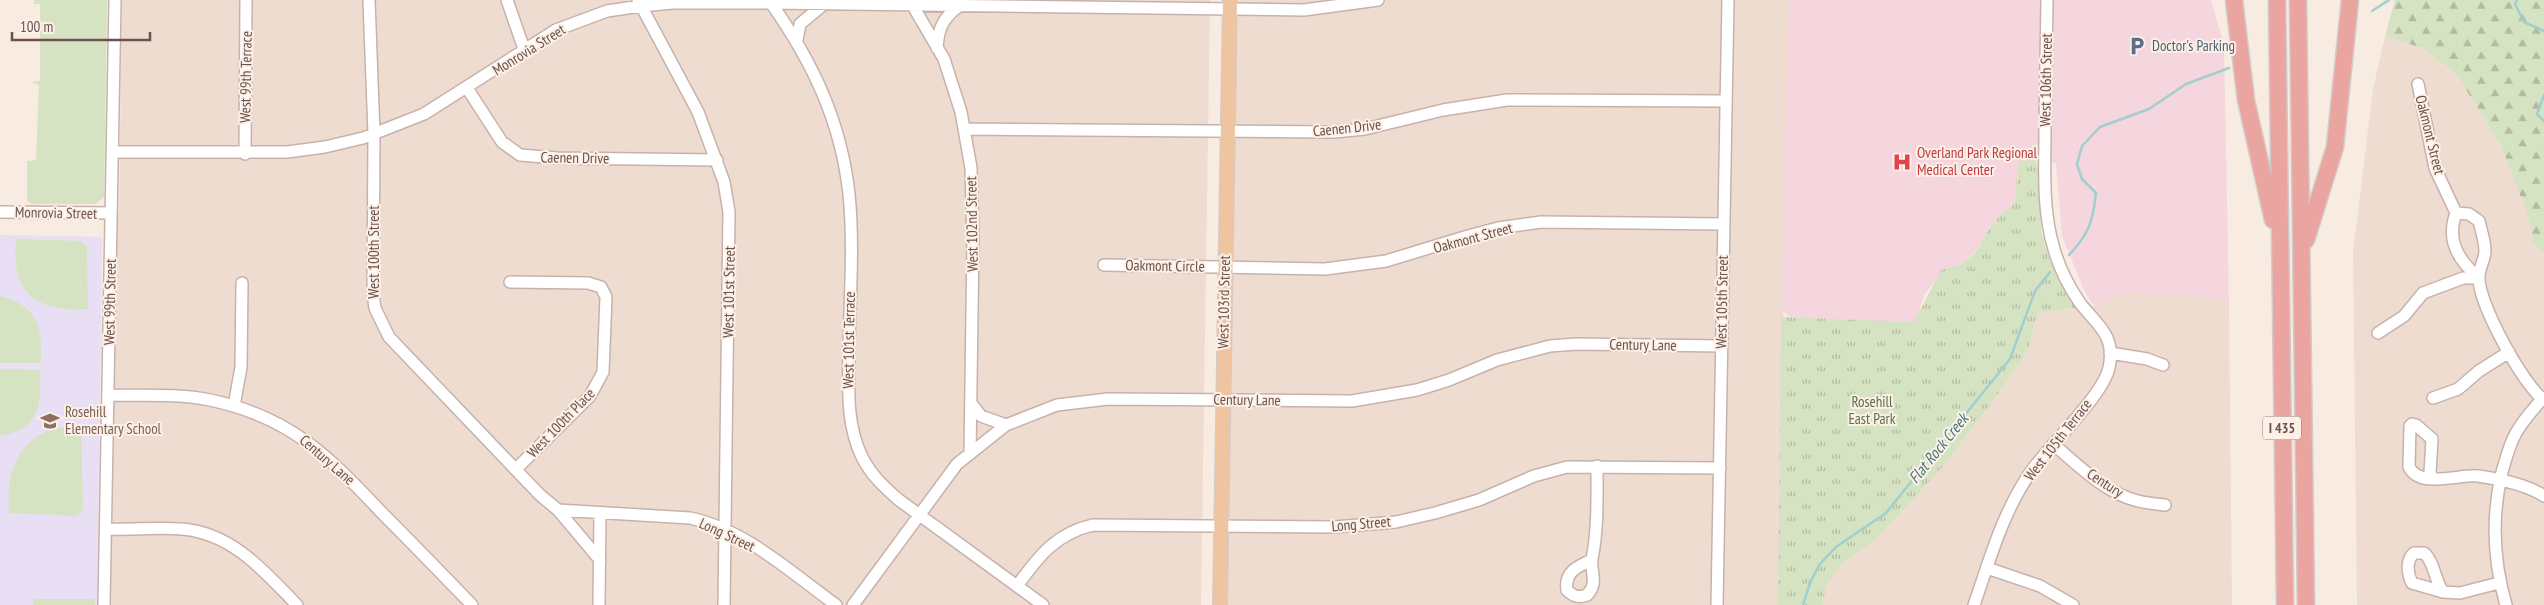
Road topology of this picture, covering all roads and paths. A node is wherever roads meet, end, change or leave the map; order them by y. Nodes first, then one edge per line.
1 (115, 0) edge
2 (246, 0) edge
3 (369, 0) edge
4 (508, 0) edge
5 (1378, 0) edge
6 (1728, 0) edge
7 (2047, 0) edge
8 (2234, 0) edge
9 (2277, 0) edge
10 (2298, 0) edge
11 (2350, 0) edge
12 (640, 3) edge
13 (770, 3) junction
14 (1342, 3) edge
15 (824, 4) junction
16 (1230, 4) edge
17 (913, 6) junction
18 (959, 6) junction
19 (797, 40) junction
20 (937, 48) junction
21 (524, 49) junction
22 (2418, 84) dead end
23 (467, 88) junction
24 (1726, 101) junction
25 (965, 129) junction
26 (1228, 131) junction
27 (374, 134) junction
28 (112, 152) junction
29 (245, 154) junction
30 (717, 160) junction
31 (0, 212) edge
32 (111, 213) junction
33 (2456, 213) junction
34 (1724, 224) junction
35 (2280, 251) junction
36 (2302, 254) junction
37 (1104, 265) dead end
38 (1225, 267) junction
39 (2479, 278) junction
40 (242, 282) dead end
41 (510, 282) dead end
42 (2378, 332) dead end
43 (1722, 346) junction
44 (2509, 352) junction
45 (2110, 353) junction
46 (2163, 365) dead end
47 (108, 396) junction
48 (2433, 398) dead end
49 (1223, 400) junction
50 (2543, 400) edge
51 (970, 403) junction
52 (234, 406) junction
53 (1006, 425) junction
54 (2053, 444) junction
55 (970, 454) junction
56 (1598, 466) junction
57 (1720, 468) junction
58 (516, 469) junction
59 (2432, 478) dead end
60 (2500, 481) junction
61 (2544, 496) edge
62 (2165, 504) dead end
63 (558, 510) junction
64 (600, 514) junction
65 (918, 515) junction
66 (1221, 526) junction
67 (106, 530) junction
68 (725, 531) junction
69 (600, 560) junction
70 (1592, 560) dead end
71 (1987, 568) junction
72 (2500, 583) junction
73 (1017, 586) junction
74 (2443, 592) dead end
75 (292, 603) edge
76 (104, 605) edge
77 (472, 605) edge
78 (599, 605) edge
79 (724, 605) edge
80 (836, 605) edge
81 (853, 605) edge
82 (1043, 605) edge
83 (1220, 605) edge
84 (1717, 605) edge
85 (1974, 605) edge
86 (2073, 605) edge
87 (2284, 605) edge
88 (2306, 605) edge
89 (2506, 605) edge

1 - 28 street, West 99th Street
2 - 29 street, West 99th Terrace
3 - 27 street, West 100th Street
4 - 21 street
5 - 14 street, Monrovia Street
6 - 24 street, West 105th Street
7 - 45 street, West 106th Street
8 - 35 highway
9 - 35 highway, I 435
10 - 36 highway, I 435
11 - 36 highway
12 - 13 street, Monrovia Street
12 - 21 street, Monrovia Street
12 - 30 street, West 101st Street
13 - 15 street, Monrovia Street
13 - 19 street, West 101st Terrace
14 - 16 street, Monrovia Street
15 - 17 street, Monrovia Street
15 - 19 street
16 - 18 street, Monrovia Street
16 - 26 main road, West 103rd Street
17 - 18 street, Monrovia Street
17 - 20 street, West 102nd Street
18 - 20 street
19 - 65 street, West 101st Terrace
20 - 25 street, West 102nd Street
21 - 23 street, Monrovia Street
22 - 33 street, Oakmont Street
23 - 27 street, Monrovia Street
23 - 30 street, Caenen Drive
24 - 26 street, Caenen Drive
24 - 34 street, West 105th Street
25 - 26 street, Caenen Drive
25 - 51 street, West 102nd Street
26 - 38 main road, West 103rd Street
27 - 29 street, Monrovia Street
27 - 58 street, West 100th Street
28 - 29 street, Monrovia Street
28 - 32 street, West 99th Street
30 - 68 street, West 101st Street
31 - 32 street, Monrovia Street
32 - 47 street, West 99th Street
33 - 39 street
33 - 39 street
34 - 38 street, Oakmont Street
34 - 43 street, West 105th Street
35 - 87 highway, I 435
36 - 88 highway, I 435
37 - 38 street, Oakmont Circle
38 - 49 main road, West 103rd Street
39 - 42 street
39 - 44 street
40 - 52 street
41 - 58 street, West 100th Place
43 - 49 street, Century Lane
43 - 57 street, West 105th Street
44 - 48 street
44 - 50 street
45 - 46 street
45 - 54 street, West 105th Terrace
47 - 52 street, Century Lane
47 - 67 street, West 99th Street
49 - 53 street, Century Lane
49 - 66 main road, West 103rd Street
50 - 60 street
51 - 53 street
51 - 55 street, West 102nd Street
52 - 77 street, Century Lane
53 - 55 street, Century Lane
54 - 62 street, Century
54 - 71 street, West 105th Terrace
55 - 65 street, Century Lane
56 - 57 street, Long Street
56 - 66 street, Long Street
56 - 70 street
57 - 84 street, West 105th Street
58 - 63 street, West 100th Street
59 - 60 street
60 - 61 street
60 - 72 street
63 - 64 street
63 - 69 street, West 100th Street
64 - 68 street, Long Street
64 - 69 street
65 - 73 street, West 101st Terrace
65 - 81 street, Century Lane
66 - 73 street, Long Street
66 - 83 main road, West 103rd Street
67 - 75 street
67 - 76 street, West 99th Street
68 - 79 street, West 101st Street
68 - 80 street, Long Street
69 - 78 street
71 - 85 street, West 105th Terrace
71 - 86 street
72 - 74 street
72 - 89 street
73 - 82 street, West 101st Terrace

